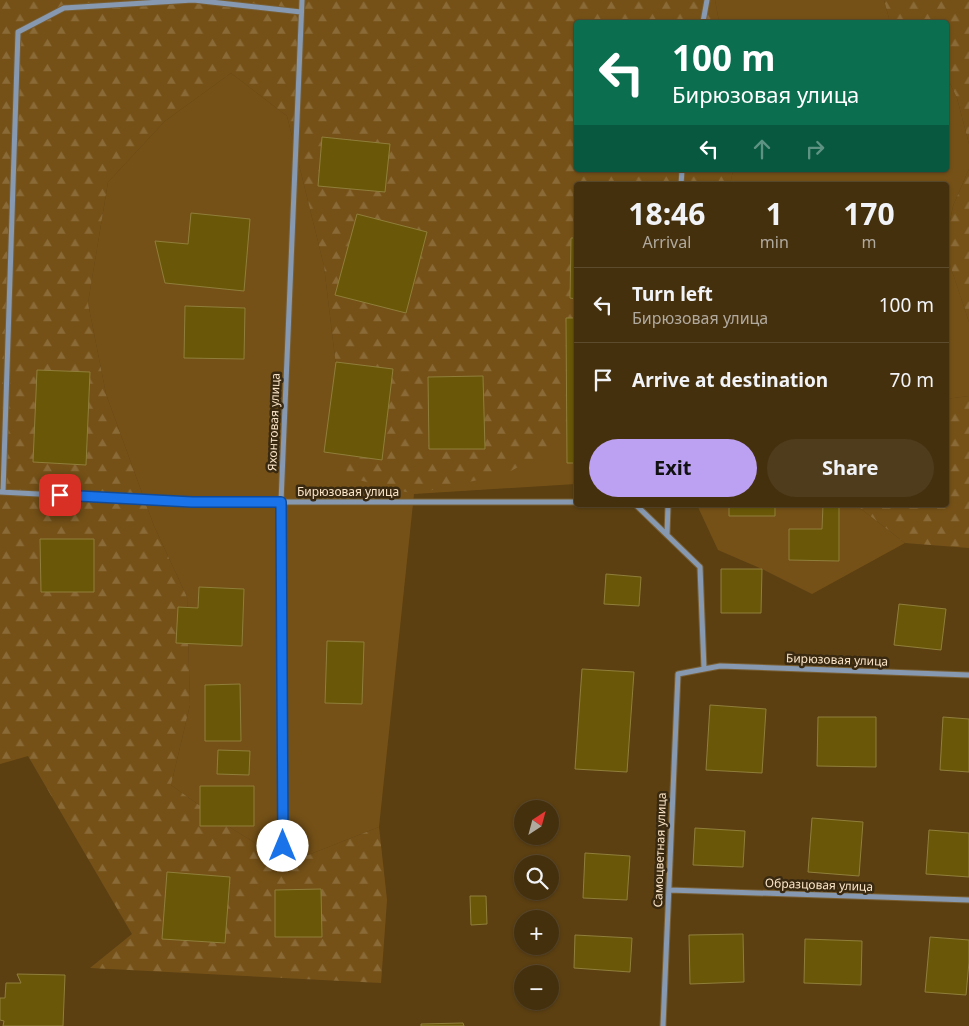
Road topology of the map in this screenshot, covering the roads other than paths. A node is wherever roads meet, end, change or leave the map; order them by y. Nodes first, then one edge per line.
1 (302, 0) edge
2 (707, 0) edge
3 (301, 12) junction
4 (703, 20) edge
5 (1, 492) edge
6 (281, 502) junction
7 (574, 502) edge
8 (638, 507) edge
9 (668, 507) edge
10 (667, 535) junction
11 (704, 669) junction
12 (678, 674) joint
13 (969, 675) edge
14 (283, 846) dead end
15 (669, 890) junction
16 (969, 900) edge
17 (663, 1026) edge

1 - 3 street, Яхонтовая улица
2 - 4 street
3 - 5 street
3 - 6 street, Яхонтовая улица
5 - 6 street, Бирюзовая улица
6 - 7 street, Бирюзовая улица
6 - 14 street, Яхонтовая улица
8 - 10 street
9 - 10 street
10 - 11 street
11 - 12 street, Бирюзовая улица
11 - 13 street, Бирюзовая улица
12 - 15 street, Самоцветная улица
15 - 16 street, Образцовая улица
15 - 17 street, Самоцветная улица

